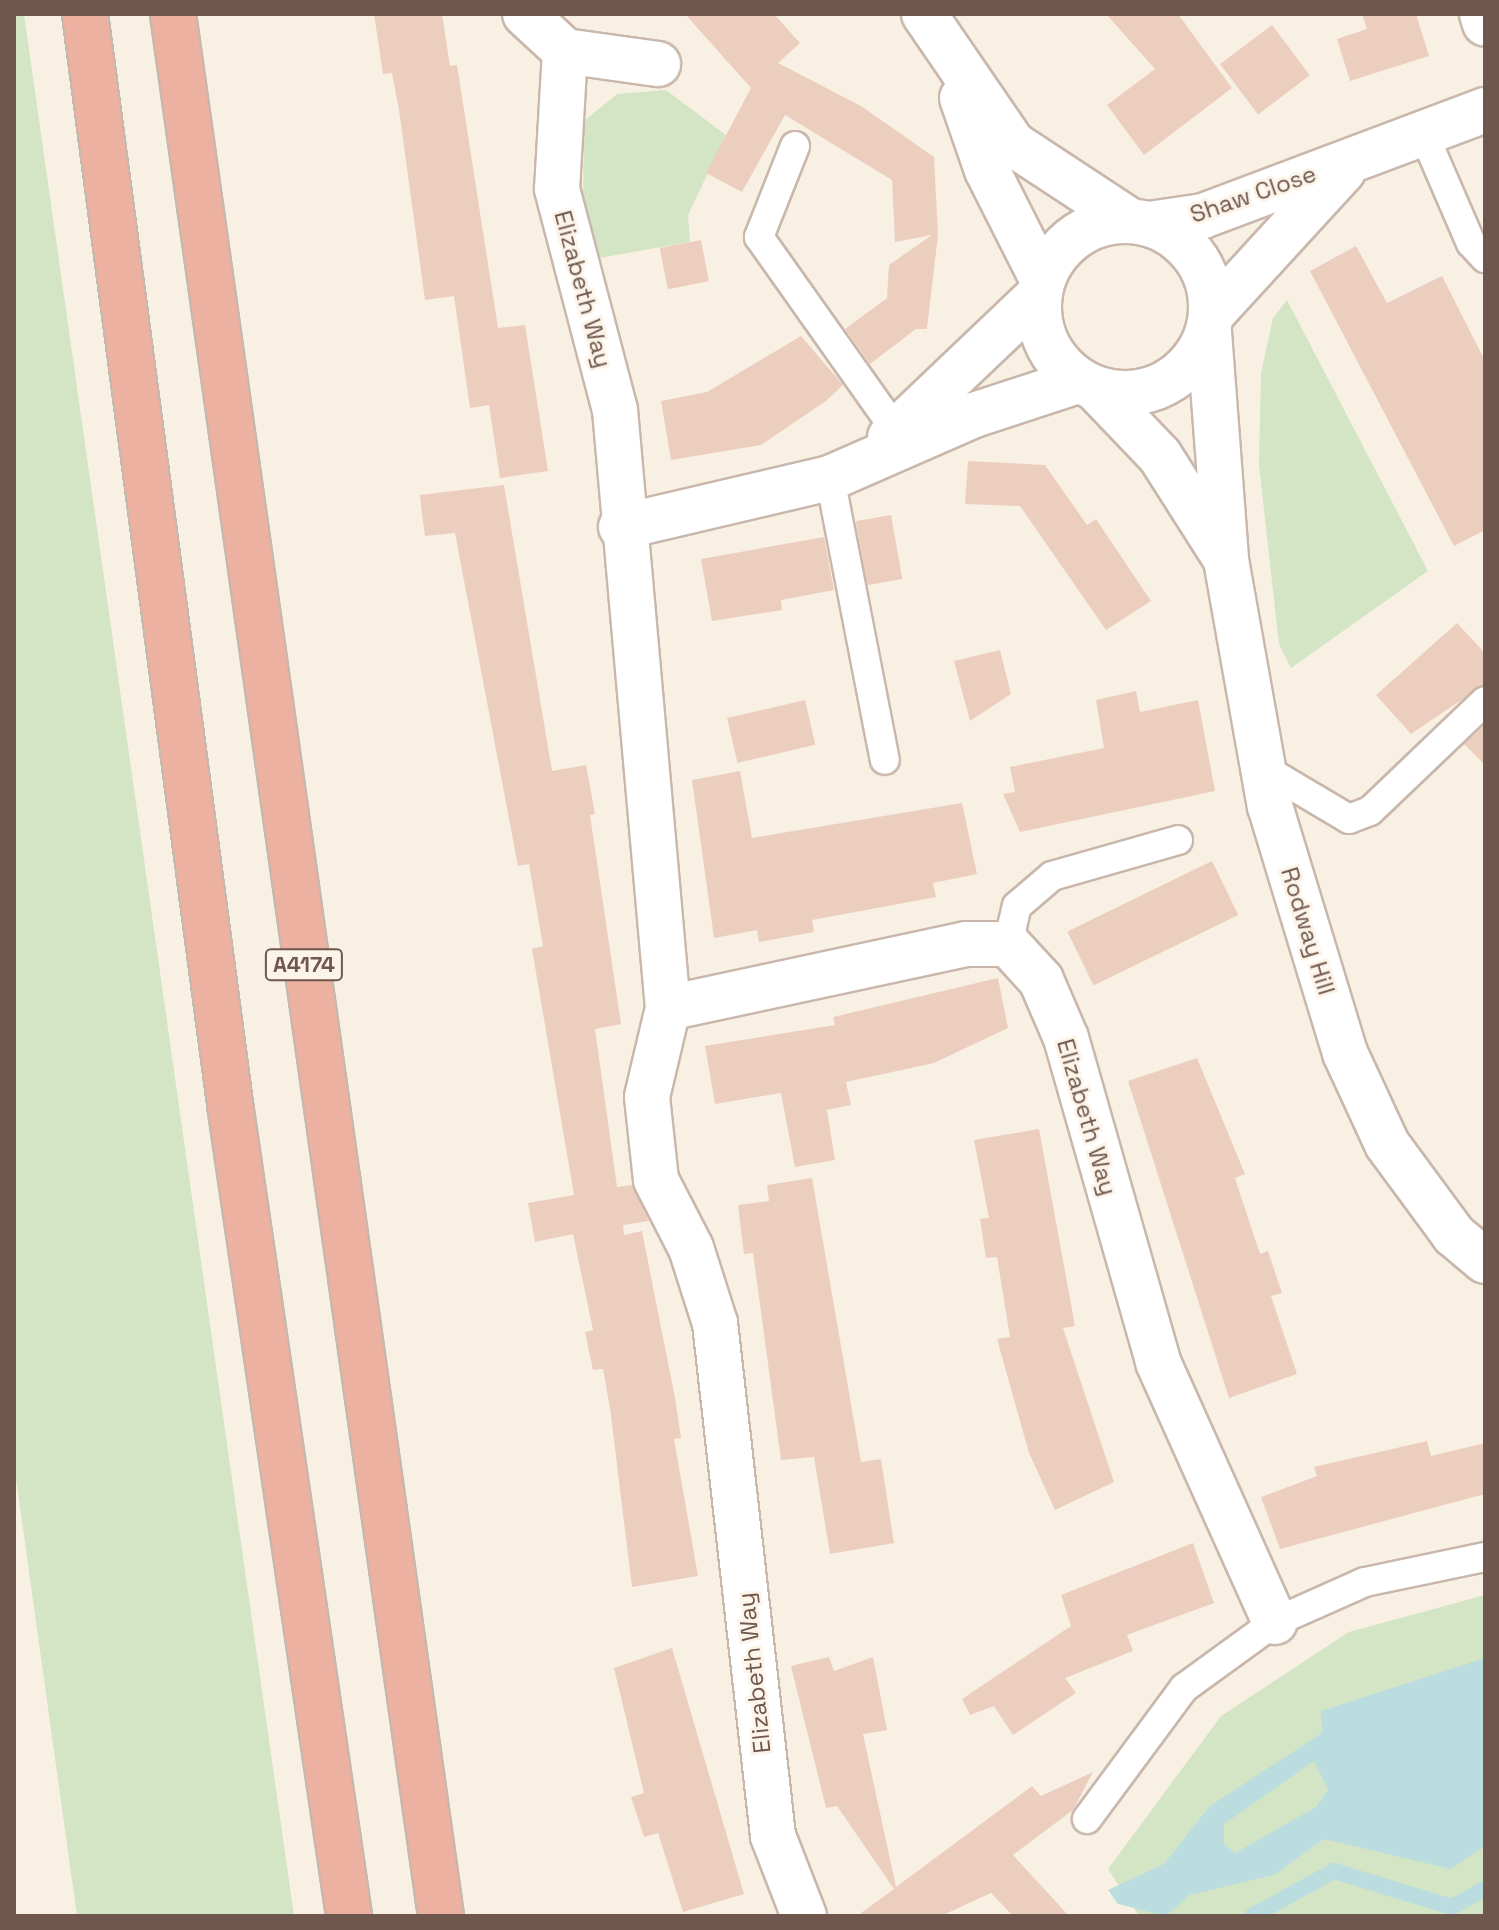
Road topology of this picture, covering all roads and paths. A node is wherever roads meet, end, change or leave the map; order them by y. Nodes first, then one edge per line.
1 (85, 14) edge
2 (173, 14) edge
3 (525, 14) edge
4 (924, 14) edge
5 (1482, 14) edge
6 (1485, 24) edge
7 (565, 51) junction
8 (947, 54) junction
9 (658, 64) dead end
10 (1485, 110) edge
11 (1422, 130) junction
12 (795, 146) dead end
13 (1356, 158) junction
14 (1140, 222) junction
15 (1485, 258) edge
16 (1040, 287) junction
17 (1211, 323) junction
18 (1088, 386) junction
19 (865, 455) junction
20 (621, 527) junction
21 (1226, 560) junction
22 (1485, 701) edge
23 (885, 760) dead end
24 (1263, 768) junction
25 (1178, 840) dead end
26 (1008, 944) junction
27 (668, 1008) junction
28 (1485, 1261) edge
29 (1485, 1557) edge
30 (1275, 1622) junction
31 (1087, 1819) dead end
32 (349, 1916) edge
33 (441, 1916) edge
34 (804, 1916) edge

1 - 32 highway
2 - 33 highway, A4174
3 - 7 street
4 - 8 street
5 - 6 street
7 - 9 street
7 - 20 street, Elizabeth Way
8 - 14 street
8 - 16 street
10 - 11 street, Shaw Close
11 - 13 street, Shaw Close
11 - 15 lane
12 - 19 lane
13 - 14 street, Shaw Close
13 - 17 street, Shaw Close
14 - 16 street
14 - 17 street
16 - 18 street
16 - 19 street
17 - 18 street
17 - 21 street, Rodway Hill
18 - 19 street
18 - 21 street, Rodway Hill
19 - 20 street
19 - 23 lane
20 - 27 street, Elizabeth Way
21 - 24 street, Rodway Hill
22 - 24 lane
24 - 28 street, Rodway Hill
25 - 26 lane
26 - 27 street
26 - 30 street, Elizabeth Way
27 - 34 street, Elizabeth Way
29 - 30 lane
30 - 31 lane

